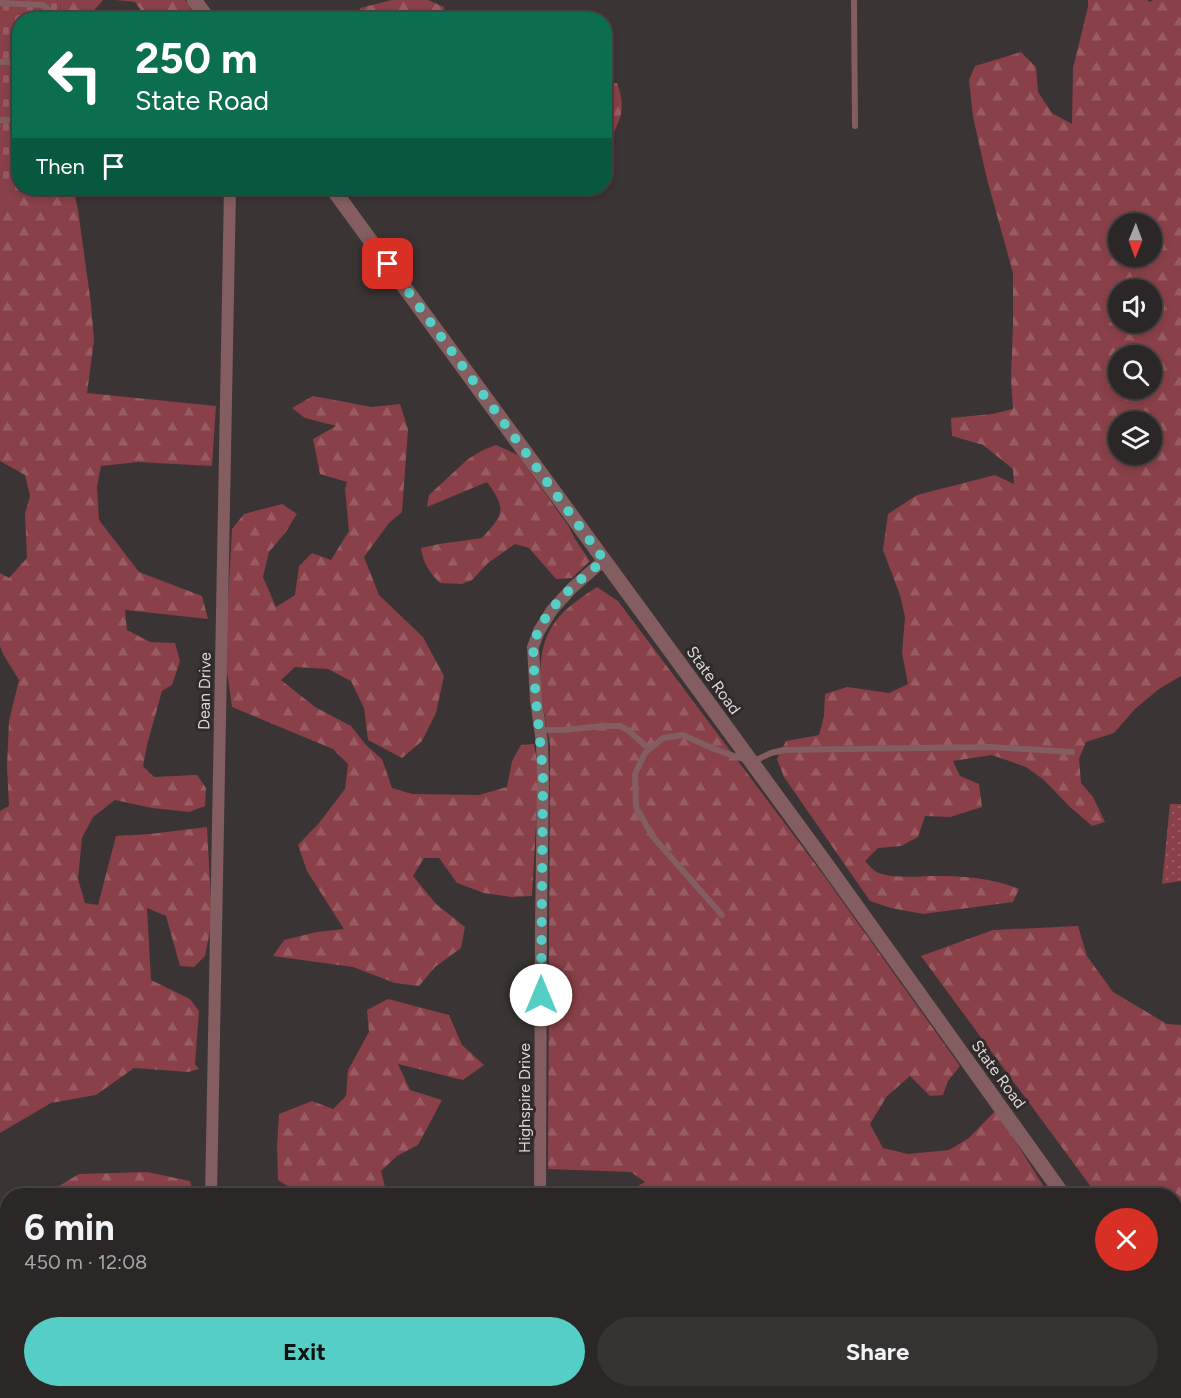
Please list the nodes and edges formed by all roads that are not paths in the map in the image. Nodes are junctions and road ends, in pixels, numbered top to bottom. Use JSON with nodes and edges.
{"nodes":[{"id":1,"x":854,"y":0,"type":"edge"},
{"id":2,"x":0,"y":3,"type":"edge"},
{"id":3,"x":51,"y":12,"type":"edge"},
{"id":4,"x":855,"y":126,"type":"dead end"},
{"id":5,"x":230,"y":195,"type":"edge"},
{"id":6,"x":337,"y":195,"type":"edge"},
{"id":7,"x":604,"y":560,"type":"junction"},
{"id":8,"x":540,"y":730,"type":"junction"},
{"id":9,"x":649,"y":749,"type":"junction"},
{"id":10,"x":1072,"y":752,"type":"dead end"},
{"id":11,"x":752,"y":762,"type":"junction"},
{"id":12,"x":722,"y":915,"type":"dead end"},
{"id":13,"x":211,"y":1188,"type":"edge"},
{"id":14,"x":540,"y":1188,"type":"edge"},
{"id":15,"x":1058,"y":1188,"type":"edge"}],
"edges":[{"from":1,"to":4,"type":"lane"},
{"from":2,"to":3,"type":"lane"},
{"from":5,"to":13,"type":"street","name":"Dean Drive"},
{"from":6,"to":7,"type":"street","name":"State Road"},
{"from":7,"to":8,"type":"street","name":"Highspire Drive"},
{"from":7,"to":11,"type":"street","name":"State Road"},
{"from":8,"to":9,"type":"lane"},
{"from":8,"to":14,"type":"street","name":"Highspire Drive"},
{"from":9,"to":11,"type":"lane"},
{"from":9,"to":12,"type":"lane"},
{"from":10,"to":11,"type":"lane"},
{"from":11,"to":15,"type":"street","name":"State Road"}]}
